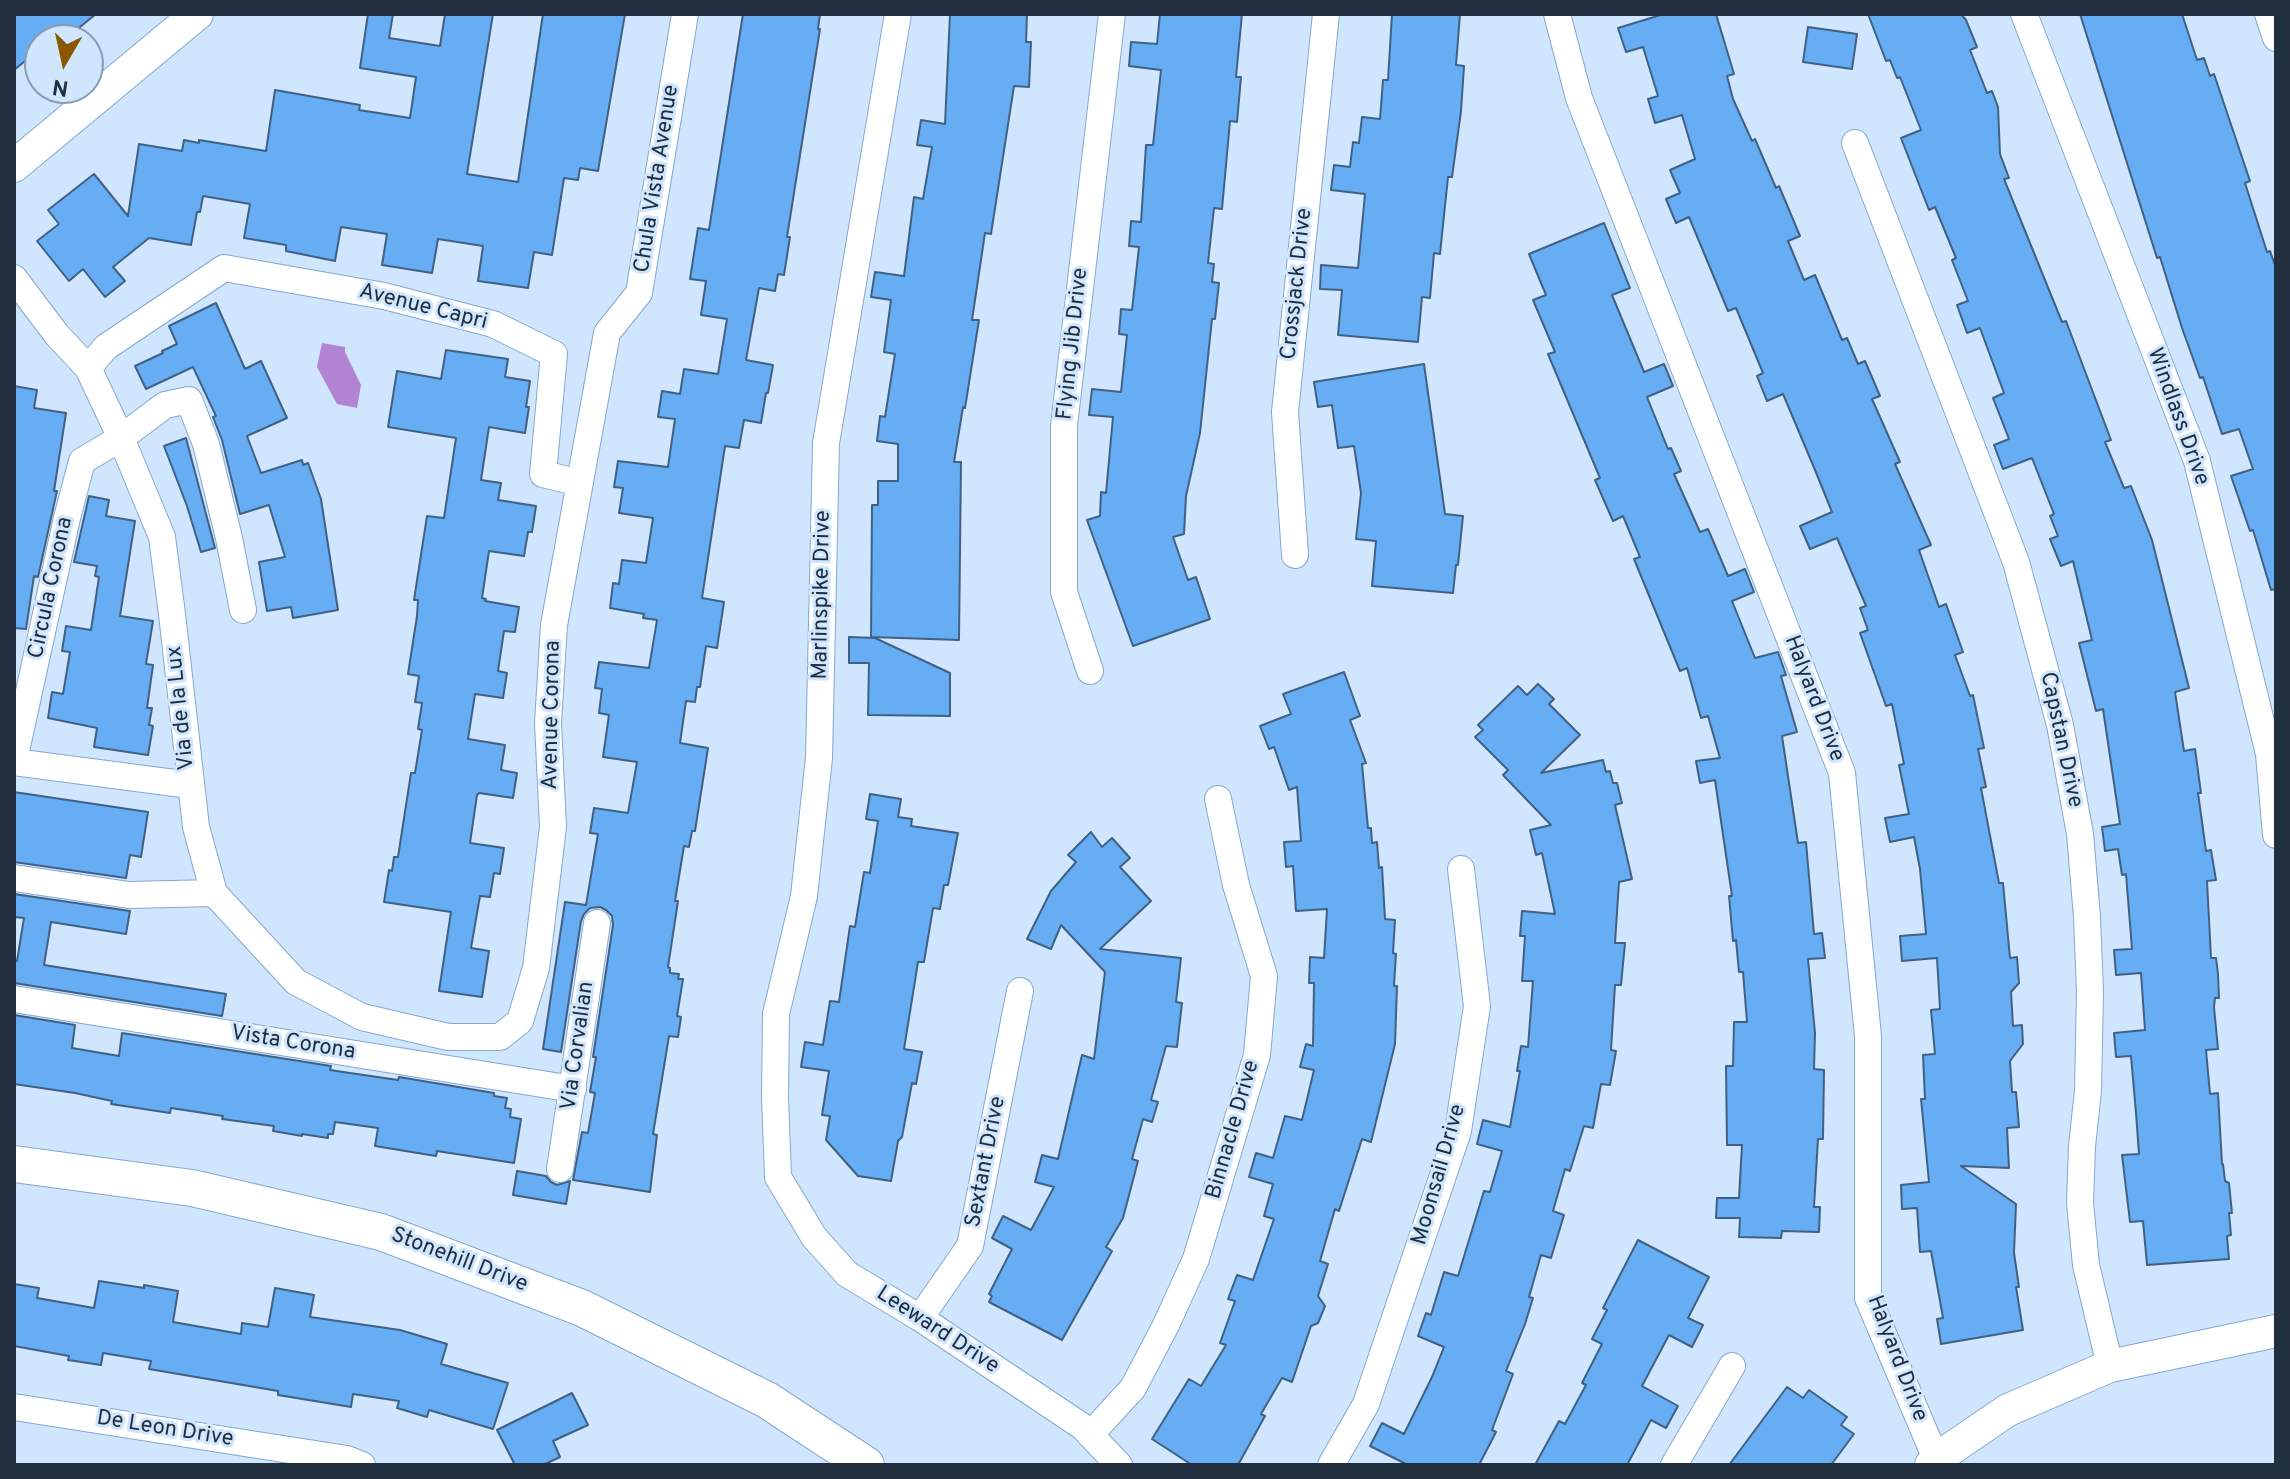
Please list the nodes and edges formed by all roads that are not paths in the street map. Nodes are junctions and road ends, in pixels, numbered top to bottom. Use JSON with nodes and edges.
{"nodes":[{"id":1,"x":197,"y":14,"type":"edge"},
{"id":2,"x":685,"y":14,"type":"edge"},
{"id":3,"x":898,"y":14,"type":"edge"},
{"id":4,"x":1112,"y":14,"type":"edge"},
{"id":5,"x":1326,"y":14,"type":"edge"},
{"id":6,"x":1557,"y":14,"type":"edge"},
{"id":7,"x":2024,"y":14,"type":"edge"},
{"id":8,"x":2268,"y":14,"type":"edge"},
{"id":9,"x":2276,"y":38,"type":"edge"},
{"id":10,"x":1855,"y":143,"type":"dead end"},
{"id":11,"x":14,"y":166,"type":"edge"},
{"id":12,"x":14,"y":278,"type":"edge"},
{"id":13,"x":607,"y":333,"type":"joint"},
{"id":14,"x":88,"y":368,"type":"junction"},
{"id":15,"x":121,"y":438,"type":"junction"},
{"id":16,"x":580,"y":483,"type":"junction"},
{"id":17,"x":1295,"y":555,"type":"dead end"},
{"id":18,"x":243,"y":610,"type":"dead end"},
{"id":19,"x":1090,"y":671,"type":"dead end"},
{"id":20,"x":14,"y":761,"type":"edge"},
{"id":21,"x":190,"y":785,"type":"junction"},
{"id":22,"x":1218,"y":799,"type":"dead end"},
{"id":23,"x":2276,"y":835,"type":"edge"},
{"id":24,"x":1461,"y":869,"type":"dead end"},
{"id":25,"x":14,"y":878,"type":"edge"},
{"id":26,"x":214,"y":893,"type":"junction"},
{"id":27,"x":597,"y":923,"type":"dead end"},
{"id":28,"x":1020,"y":991,"type":"dead end"},
{"id":29,"x":14,"y":999,"type":"edge"},
{"id":30,"x":448,"y":1037,"type":"junction"},
{"id":31,"x":443,"y":1068,"type":"junction"},
{"id":32,"x":573,"y":1089,"type":"junction"},
{"id":33,"x":14,"y":1164,"type":"edge"},
{"id":34,"x":560,"y":1169,"type":"dead end"},
{"id":35,"x":778,"y":1177,"type":"joint"},
{"id":36,"x":920,"y":1318,"type":"junction"},
{"id":37,"x":2276,"y":1331,"type":"edge"},
{"id":38,"x":1732,"y":1366,"type":"dead end"},
{"id":39,"x":2110,"y":1366,"type":"junction"},
{"id":40,"x":14,"y":1407,"type":"edge"},
{"id":41,"x":1090,"y":1435,"type":"junction"},
{"id":42,"x":1934,"y":1462,"type":"edge"},
{"id":43,"x":362,"y":1465,"type":"edge"},
{"id":44,"x":866,"y":1465,"type":"edge"},
{"id":45,"x":1119,"y":1465,"type":"edge"},
{"id":46,"x":1331,"y":1465,"type":"edge"},
{"id":47,"x":1674,"y":1465,"type":"edge"}],
"edges":[{"from":1,"to":11,"type":"street"},
{"from":2,"to":13,"type":"street","name":"Chula Vista Avenue"},
{"from":3,"to":35,"type":"street","name":"Marlinspike Drive"},
{"from":4,"to":19,"type":"street","name":"Flying Jib Drive"},
{"from":5,"to":17,"type":"street","name":"Crossjack Drive"},
{"from":6,"to":42,"type":"street","name":"Halyard Drive"},
{"from":7,"to":23,"type":"street","name":"Windlass Drive"},
{"from":8,"to":9,"type":"street"},
{"from":10,"to":39,"type":"street","name":"Capstan Drive"},
{"from":12,"to":14,"type":"street","name":"Via de la Lux"},
{"from":13,"to":16,"type":"street","name":"Avenue Corona"},
{"from":14,"to":15,"type":"street","name":"Via de la Lux"},
{"from":14,"to":16,"type":"street","name":"Avenue Capri"},
{"from":15,"to":18,"type":"street"},
{"from":15,"to":20,"type":"street","name":"Circula Corona"},
{"from":15,"to":21,"type":"street","name":"Via de la Lux"},
{"from":16,"to":30,"type":"street","name":"Avenue Corona"},
{"from":20,"to":21,"type":"street","name":"Circula Corona"},
{"from":21,"to":26,"type":"street","name":"Via de la Lux"},
{"from":22,"to":41,"type":"street","name":"Binnacle Drive"},
{"from":24,"to":46,"type":"street","name":"Moonsail Drive"},
{"from":25,"to":26,"type":"street"},
{"from":26,"to":30,"type":"street","name":"Via de la Lux"},
{"from":27,"to":32,"type":"street","name":"Via Corvalian"},
{"from":28,"to":36,"type":"street","name":"Sextant Drive"},
{"from":29,"to":31,"type":"street","name":"Vista Corona"},
{"from":30,"to":31,"type":"street"},
{"from":31,"to":32,"type":"street","name":"Vista Corona"},
{"from":32,"to":34,"type":"street","name":"Via Corvalian"},
{"from":33,"to":44,"type":"main road","name":"Stonehill Drive"},
{"from":35,"to":36,"type":"street","name":"Leeward Drive"},
{"from":36,"to":41,"type":"street","name":"Leeward Drive"},
{"from":37,"to":39,"type":"street"},
{"from":38,"to":47,"type":"street"},
{"from":39,"to":42,"type":"street"},
{"from":40,"to":43,"type":"street","name":"De Leon Drive"},
{"from":41,"to":45,"type":"street","name":"Leeward Drive"}]}
